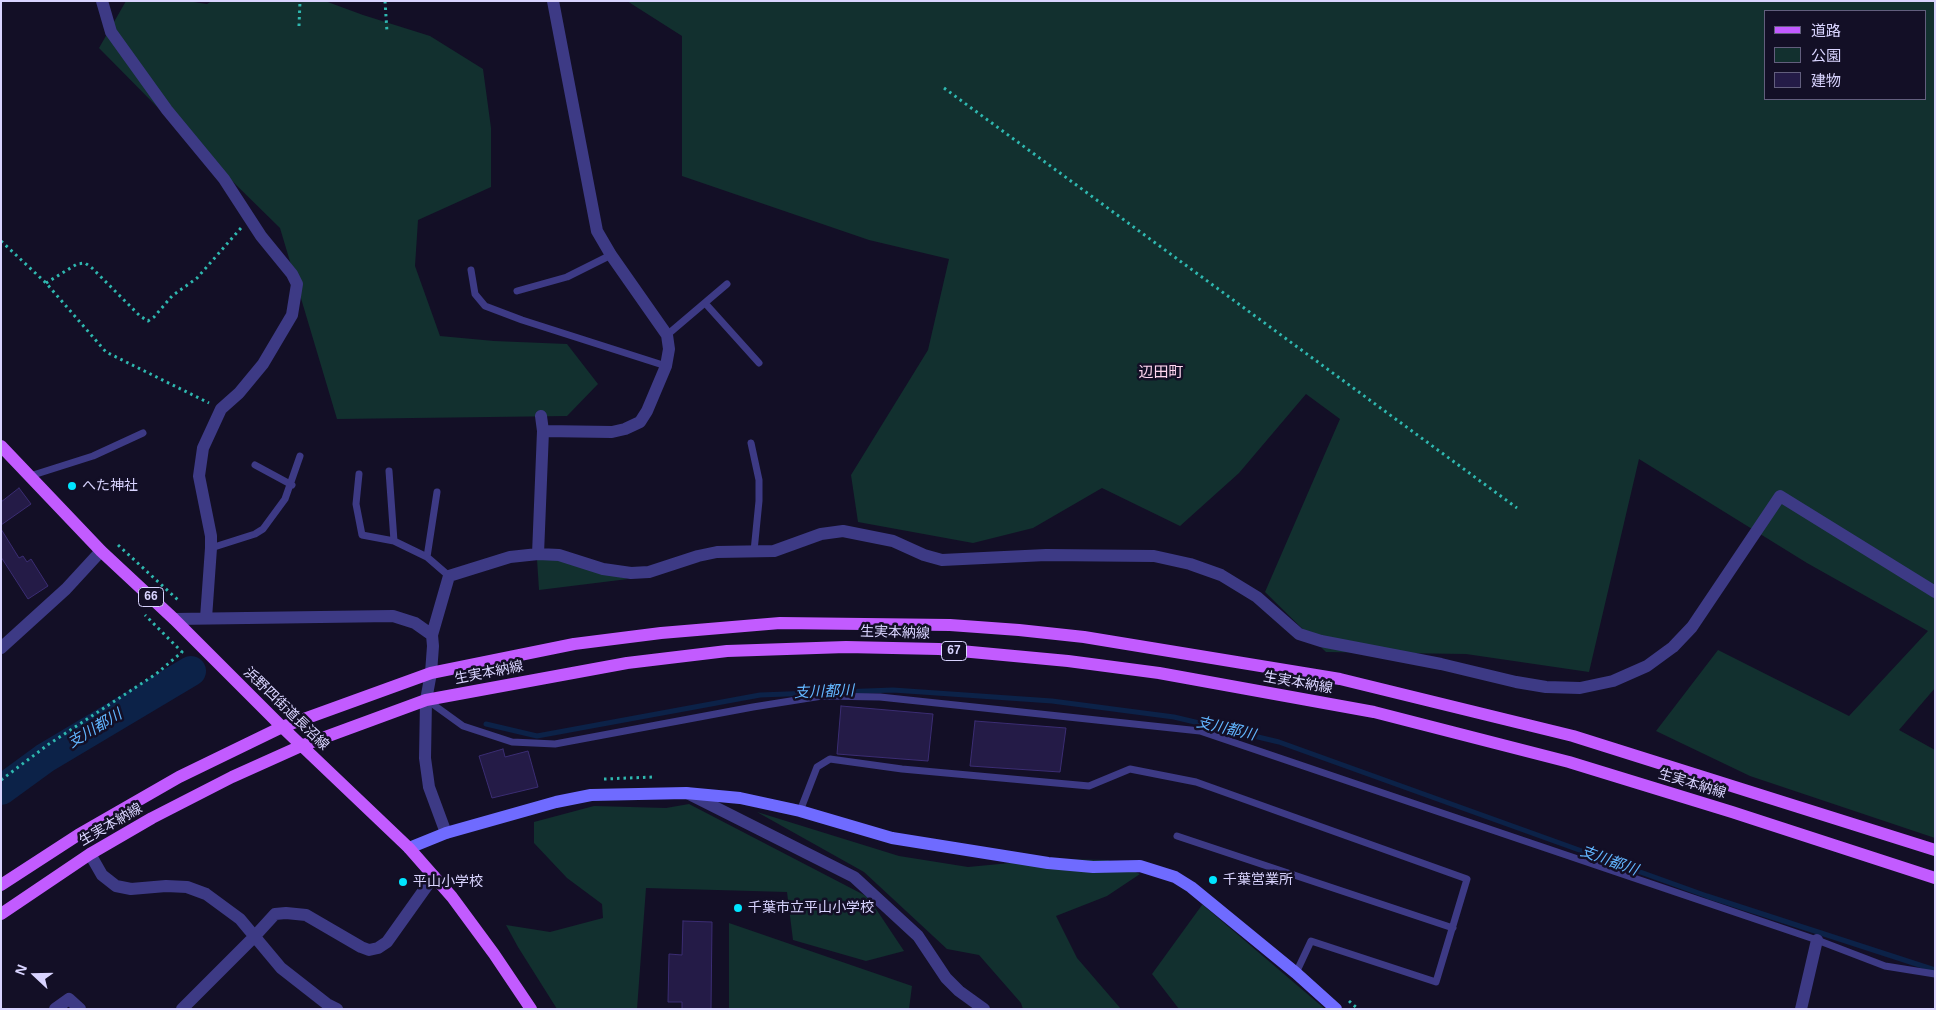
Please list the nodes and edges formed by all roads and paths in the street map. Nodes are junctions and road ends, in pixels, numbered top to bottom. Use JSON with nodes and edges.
{"nodes":[{"id":1,"x":102,"y":1,"type":"edge"},
{"id":2,"x":300,"y":1,"type":"edge"},
{"id":3,"x":385,"y":1,"type":"edge"},
{"id":4,"x":553,"y":1,"type":"edge"},
{"id":5,"x":299,"y":26,"type":"dead end"},
{"id":6,"x":387,"y":32,"type":"dead end"},
{"id":7,"x":944,"y":88,"type":"dead end"},
{"id":8,"x":250,"y":218,"type":"junction"},
{"id":9,"x":1,"y":241,"type":"edge"},
{"id":10,"x":611,"y":254,"type":"junction"},
{"id":11,"x":471,"y":270,"type":"dead end"},
{"id":12,"x":46,"y":284,"type":"junction"},
{"id":13,"x":727,"y":284,"type":"dead end"},
{"id":14,"x":517,"y":291,"type":"dead end"},
{"id":15,"x":705,"y":303,"type":"junction"},
{"id":16,"x":666,"y":335,"type":"junction"},
{"id":17,"x":760,"y":362,"type":"dead end"},
{"id":18,"x":666,"y":366,"type":"junction"},
{"id":19,"x":221,"y":408,"type":"junction"},
{"id":20,"x":541,"y":416,"type":"dead end"},
{"id":21,"x":543,"y":431,"type":"junction"},
{"id":22,"x":143,"y":433,"type":"dead end"},
{"id":23,"x":751,"y":443,"type":"dead end"},
{"id":24,"x":1,"y":446,"type":"edge"},
{"id":25,"x":300,"y":456,"type":"dead end"},
{"id":26,"x":255,"y":465,"type":"dead end"},
{"id":27,"x":389,"y":471,"type":"dead end"},
{"id":28,"x":359,"y":474,"type":"dead end"},
{"id":29,"x":30,"y":476,"type":"junction"},
{"id":30,"x":292,"y":485,"type":"junction"},
{"id":31,"x":437,"y":492,"type":"dead end"},
{"id":32,"x":1517,"y":508,"type":"dead end"},
{"id":33,"x":394,"y":541,"type":"junction"},
{"id":34,"x":211,"y":548,"type":"junction"},
{"id":35,"x":102,"y":551,"type":"junction"},
{"id":36,"x":754,"y":551,"type":"junction"},
{"id":37,"x":538,"y":554,"type":"junction"},
{"id":38,"x":427,"y":556,"type":"junction"},
{"id":39,"x":449,"y":576,"type":"junction"},
{"id":40,"x":1935,"y":592,"type":"edge"},
{"id":41,"x":143,"y":612,"type":"dead end"},
{"id":42,"x":174,"y":618,"type":"junction"},
{"id":43,"x":206,"y":618,"type":"junction"},
{"id":44,"x":432,"y":635,"type":"junction"},
{"id":45,"x":1,"y":648,"type":"edge"},
{"id":46,"x":431,"y":673,"type":"junction"},
{"id":47,"x":426,"y":700,"type":"junction"},
{"id":48,"x":282,"y":726,"type":"junction"},
{"id":49,"x":301,"y":746,"type":"junction"},
{"id":50,"x":1,"y":780,"type":"edge"},
{"id":51,"x":686,"y":793,"type":"junction"},
{"id":52,"x":800,"y":811,"type":"junction"},
{"id":53,"x":446,"y":833,"type":"junction"},
{"id":54,"x":1177,"y":836,"type":"dead end"},
{"id":55,"x":409,"y":848,"type":"junction"},
{"id":56,"x":1935,"y":850,"type":"edge"},
{"id":57,"x":90,"y":854,"type":"junction"},
{"id":58,"x":434,"y":876,"type":"junction"},
{"id":59,"x":1935,"y":878,"type":"edge"},
{"id":60,"x":1,"y":884,"type":"edge"},
{"id":61,"x":1,"y":914,"type":"edge"},
{"id":62,"x":1452,"y":928,"type":"junction"},
{"id":63,"x":254,"y":937,"type":"junction"},
{"id":64,"x":1817,"y":940,"type":"junction"},
{"id":65,"x":1296,"y":973,"type":"junction"},
{"id":66,"x":1935,"y":974,"type":"edge"},
{"id":67,"x":56,"y":1009,"type":"edge"},
{"id":68,"x":80,"y":1009,"type":"edge"},
{"id":69,"x":182,"y":1009,"type":"edge"},
{"id":70,"x":337,"y":1009,"type":"edge"},
{"id":71,"x":531,"y":1009,"type":"edge"},
{"id":72,"x":984,"y":1009,"type":"edge"},
{"id":73,"x":1336,"y":1009,"type":"edge"},
{"id":74,"x":1802,"y":1009,"type":"edge"}],
"edges":[{"from":1,"to":8,"type":"street"},
{"from":2,"to":5,"type":"path"},
{"from":3,"to":6,"type":"path"},
{"from":4,"to":10,"type":"street"},
{"from":7,"to":32,"type":"path"},
{"from":8,"to":12,"type":"path"},
{"from":8,"to":19,"type":"street"},
{"from":9,"to":12,"type":"path"},
{"from":10,"to":14,"type":"lane"},
{"from":10,"to":16,"type":"street"},
{"from":11,"to":18,"type":"lane"},
{"from":12,"to":19,"type":"path"},
{"from":13,"to":15,"type":"lane"},
{"from":15,"to":16,"type":"lane"},
{"from":15,"to":17,"type":"lane"},
{"from":16,"to":18,"type":"street"},
{"from":18,"to":21,"type":"street"},
{"from":19,"to":34,"type":"street"},
{"from":20,"to":21,"type":"street"},
{"from":21,"to":37,"type":"street"},
{"from":22,"to":29,"type":"lane"},
{"from":23,"to":36,"type":"lane"},
{"from":24,"to":29,"type":"main road","name":"浜野四街道長沼線","number":"66"},
{"from":25,"to":30,"type":"lane"},
{"from":26,"to":30,"type":"lane"},
{"from":27,"to":33,"type":"lane"},
{"from":28,"to":33,"type":"lane"},
{"from":29,"to":35,"type":"main road","name":"浜野四街道長沼線","number":"66"},
{"from":30,"to":34,"type":"lane"},
{"from":31,"to":38,"type":"lane"},
{"from":33,"to":38,"type":"lane"},
{"from":34,"to":43,"type":"street"},
{"from":35,"to":42,"type":"main road","name":"浜野四街道長沼線","number":"66"},
{"from":35,"to":45,"type":"street"},
{"from":36,"to":37,"type":"street"},
{"from":36,"to":40,"type":"street"},
{"from":37,"to":39,"type":"street"},
{"from":38,"to":39,"type":"lane"},
{"from":39,"to":44,"type":"street"},
{"from":41,"to":50,"type":"path"},
{"from":42,"to":43,"type":"street"},
{"from":42,"to":48,"type":"main road","name":"浜野四街道長沼線","number":"66"},
{"from":43,"to":44,"type":"street"},
{"from":44,"to":46,"type":"street"},
{"from":46,"to":47,"type":"street"},
{"from":46,"to":48,"type":"main road","name":"生実本納線","number":"67"},
{"from":46,"to":56,"type":"main road","name":"生実本納線","number":"67"},
{"from":47,"to":49,"type":"main road","name":"生実本納線","number":"67"},
{"from":47,"to":53,"type":"street"},
{"from":47,"to":59,"type":"main road","name":"生実本納線","number":"67"},
{"from":47,"to":64,"type":"lane"},
{"from":48,"to":49,"type":"main road","name":"浜野四街道長沼線","number":"66"},
{"from":48,"to":60,"type":"main road","name":"生実本納線","number":"67"},
{"from":49,"to":55,"type":"main road","name":"浜野四街道長沼線","number":"66"},
{"from":49,"to":57,"type":"main road","name":"生実本納線","number":"67"},
{"from":51,"to":52,"type":"street"},
{"from":51,"to":53,"type":"street"},
{"from":51,"to":72,"type":"street"},
{"from":52,"to":62,"type":"lane"},
{"from":52,"to":65,"type":"street"},
{"from":53,"to":55,"type":"street"},
{"from":54,"to":62,"type":"lane"},
{"from":55,"to":58,"type":"main road","name":"浜野四街道長沼線","number":"66"},
{"from":57,"to":61,"type":"main road","name":"生実本納線","number":"67"},
{"from":57,"to":63,"type":"street"},
{"from":58,"to":63,"type":"street"},
{"from":58,"to":71,"type":"main road","name":"浜野四街道長沼線","number":"66"},
{"from":62,"to":65,"type":"lane"},
{"from":63,"to":69,"type":"street"},
{"from":63,"to":70,"type":"street"},
{"from":64,"to":66,"type":"lane"},
{"from":64,"to":74,"type":"street"},
{"from":65,"to":73,"type":"street"},
{"from":67,"to":68,"type":"street"}]}
